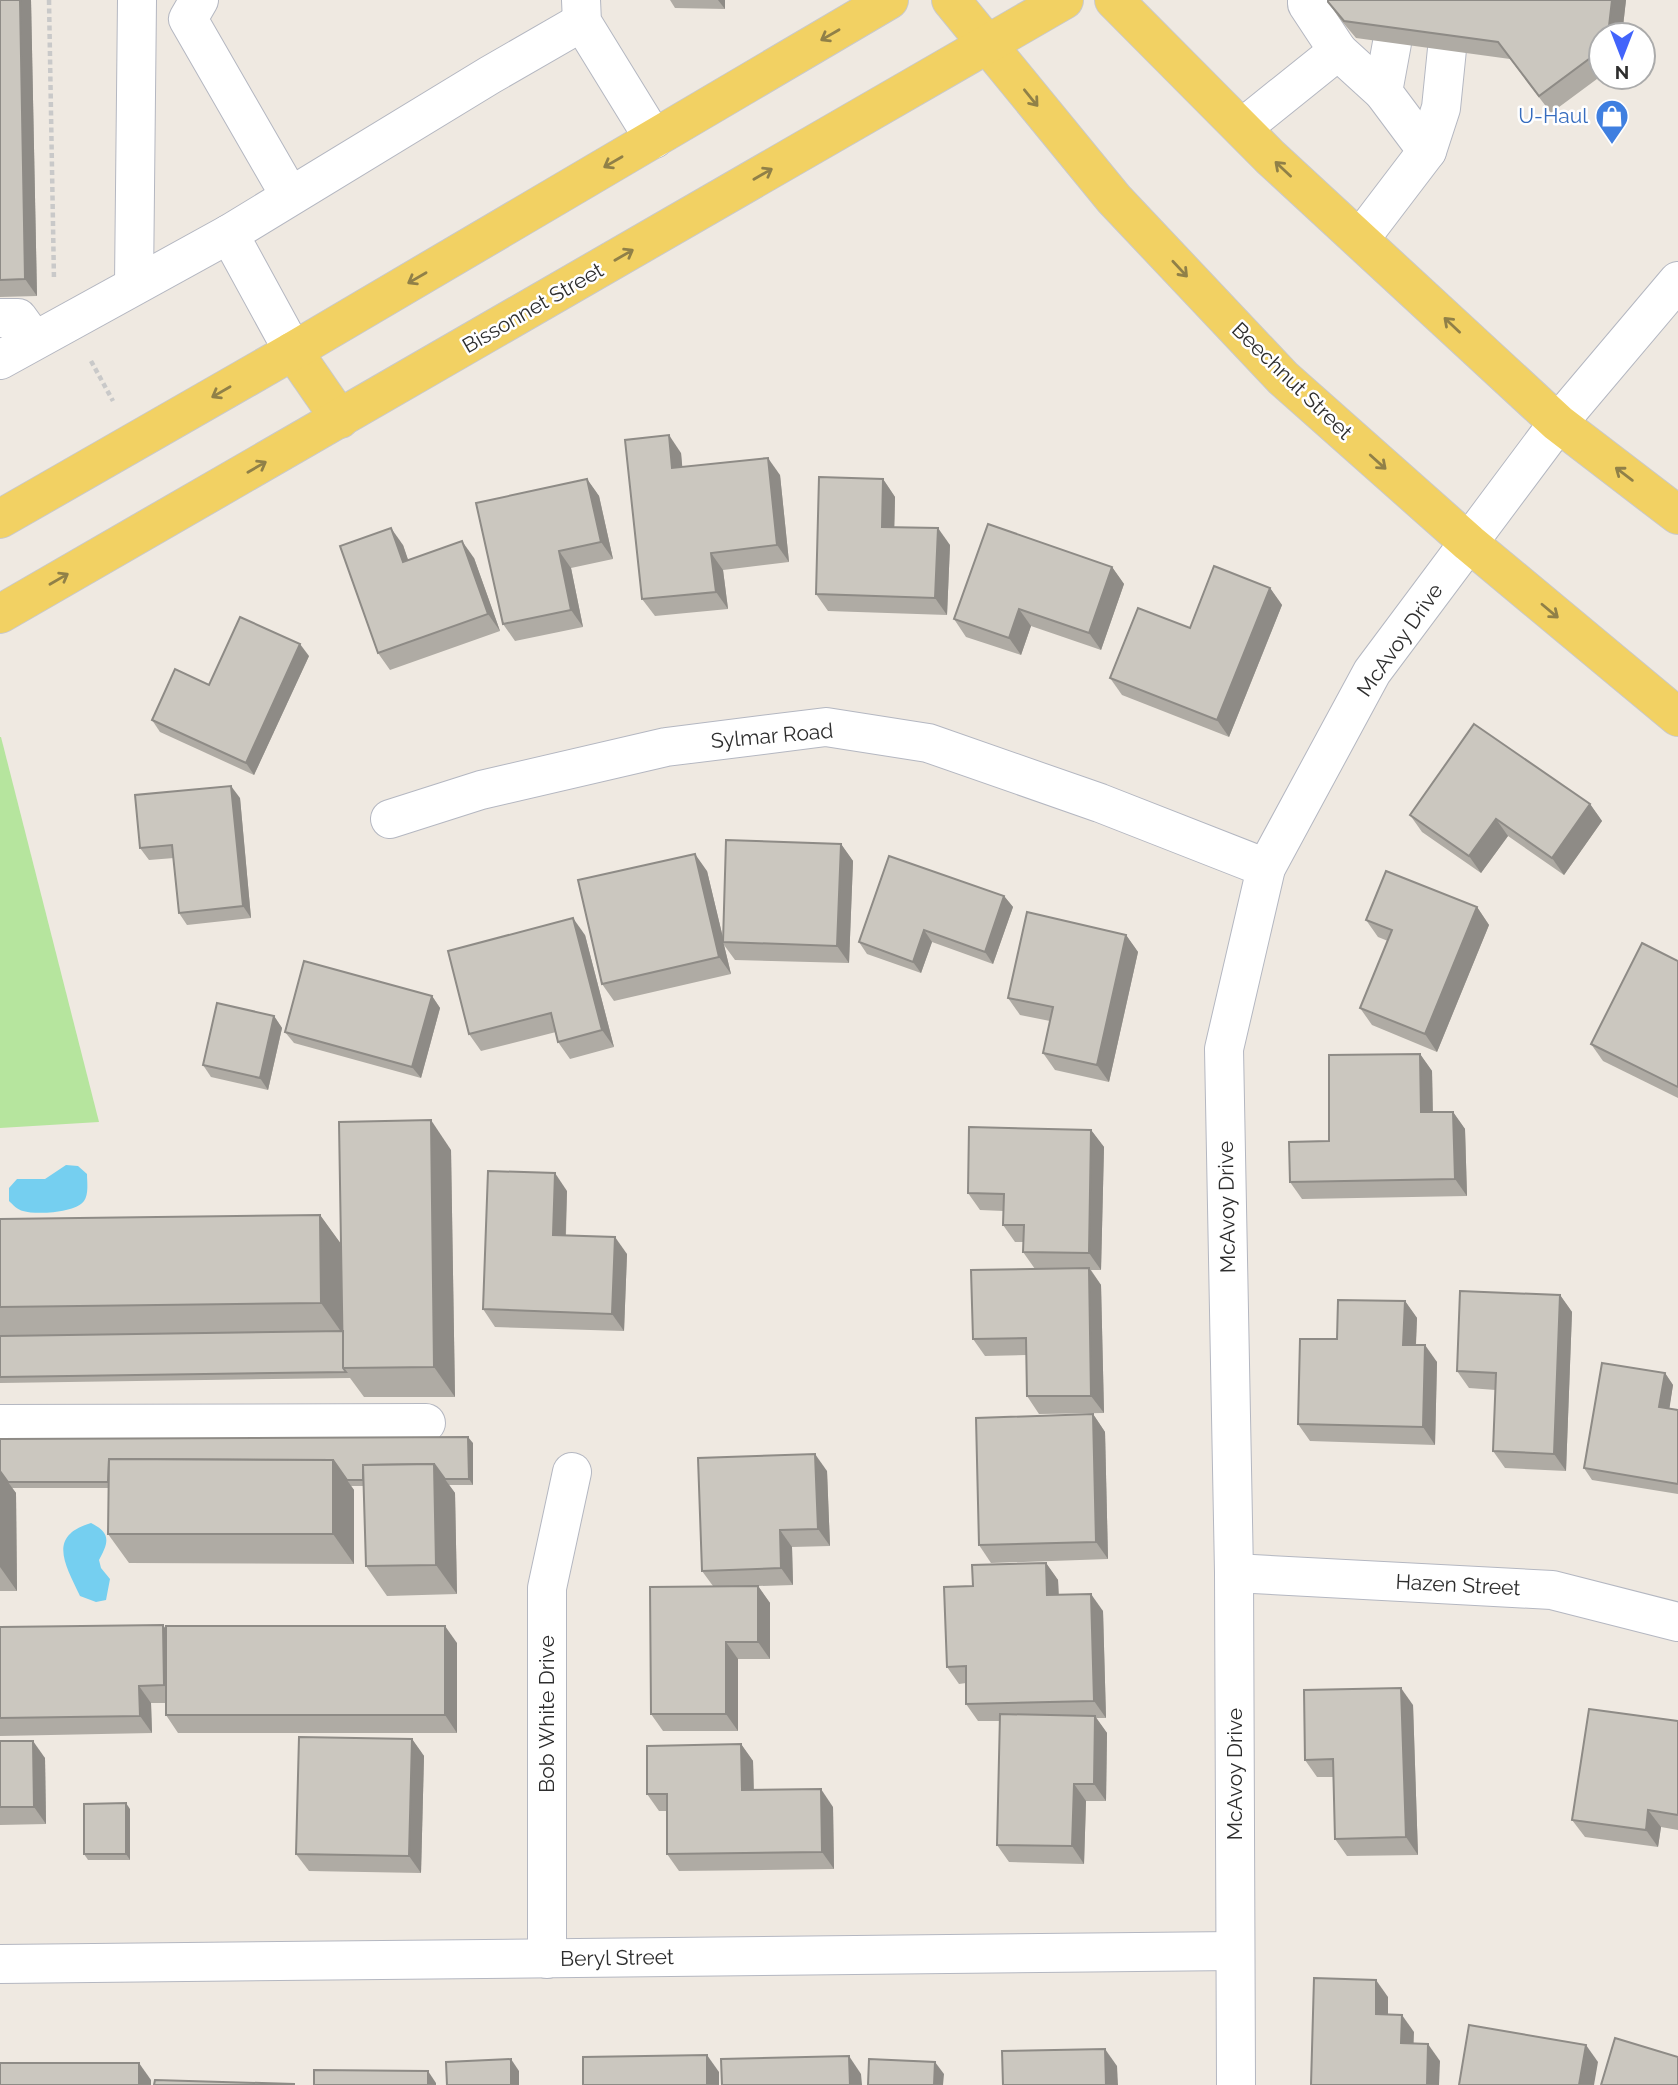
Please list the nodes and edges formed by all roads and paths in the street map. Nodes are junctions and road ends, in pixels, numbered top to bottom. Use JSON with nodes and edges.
{"nodes":[{"id":1,"x":49,"y":0,"type":"edge"},
{"id":2,"x":137,"y":0,"type":"edge"},
{"id":3,"x":889,"y":0,"type":"edge"},
{"id":4,"x":951,"y":0,"type":"edge"},
{"id":5,"x":1064,"y":0,"type":"edge"},
{"id":6,"x":1114,"y":0,"type":"edge"},
{"id":7,"x":1307,"y":0,"type":"edge"},
{"id":8,"x":186,"y":6,"type":"edge"},
{"id":9,"x":582,"y":11,"type":"edge"},
{"id":10,"x":1392,"y":43,"type":"edge"},
{"id":11,"x":988,"y":45,"type":"junction"},
{"id":12,"x":1447,"y":49,"type":"edge"},
{"id":13,"x":1338,"y":51,"type":"junction"},
{"id":14,"x":1383,"y":92,"type":"junction"},
{"id":15,"x":1242,"y":128,"type":"junction"},
{"id":16,"x":654,"y":139,"type":"junction"},
{"id":17,"x":1427,"y":151,"type":"junction"},
{"id":18,"x":290,"y":195,"type":"junction"},
{"id":19,"x":229,"y":234,"type":"junction"},
{"id":20,"x":1360,"y":239,"type":"junction"},
{"id":21,"x":54,"y":281,"type":"dead end"},
{"id":22,"x":1678,"y":281,"type":"edge"},
{"id":23,"x":134,"y":284,"type":"junction"},
{"id":24,"x":0,"y":318,"type":"edge"},
{"id":25,"x":34,"y":340,"type":"junction"},
{"id":26,"x":293,"y":351,"type":"junction"},
{"id":27,"x":0,"y":360,"type":"edge"},
{"id":28,"x":103,"y":382,"type":"dead end"},
{"id":29,"x":113,"y":401,"type":"dead end"},
{"id":30,"x":341,"y":419,"type":"junction"},
{"id":31,"x":1558,"y":423,"type":"junction"},
{"id":32,"x":1678,"y":515,"type":"edge"},
{"id":33,"x":0,"y":519,"type":"edge"},
{"id":34,"x":1469,"y":543,"type":"junction"},
{"id":35,"x":0,"y":614,"type":"edge"},
{"id":36,"x":1678,"y":717,"type":"edge"},
{"id":37,"x":390,"y":819,"type":"dead end"},
{"id":38,"x":1266,"y":869,"type":"junction"},
{"id":39,"x":426,"y":1423,"type":"edge"},
{"id":40,"x":0,"y":1424,"type":"edge"},
{"id":41,"x":572,"y":1472,"type":"dead end"},
{"id":42,"x":1234,"y":1573,"type":"junction"},
{"id":43,"x":1678,"y":1622,"type":"edge"},
{"id":44,"x":1235,"y":1951,"type":"junction"},
{"id":45,"x":547,"y":1959,"type":"junction"},
{"id":46,"x":0,"y":1964,"type":"edge"},
{"id":47,"x":1236,"y":2085,"type":"edge"}],
"edges":[{"from":1,"to":21,"type":"path"},
{"from":2,"to":23,"type":"street"},
{"from":3,"to":16,"type":"main road","one_way":true},
{"from":4,"to":11,"type":"main road","name":"Beechnut Street"},
{"from":5,"to":11,"type":"main road","name":"Bissonnet Street"},
{"from":6,"to":15,"type":"main road"},
{"from":7,"to":13,"type":"street"},
{"from":8,"to":18,"type":"street"},
{"from":9,"to":16,"type":"street"},
{"from":9,"to":18,"type":"street"},
{"from":10,"to":14,"type":"street"},
{"from":30,"to":11,"type":"main road","name":"Bissonnet Street","one_way":true},
{"from":11,"to":34,"type":"main road","name":"Beechnut Street","one_way":true},
{"from":12,"to":17,"type":"street"},
{"from":13,"to":14,"type":"street"},
{"from":13,"to":15,"type":"street"},
{"from":14,"to":17,"type":"street"},
{"from":20,"to":15,"type":"main road","one_way":true},
{"from":16,"to":26,"type":"main road","one_way":true},
{"from":17,"to":20,"type":"street"},
{"from":18,"to":19,"type":"street"},
{"from":19,"to":23,"type":"street"},
{"from":19,"to":26,"type":"street"},
{"from":31,"to":20,"type":"main road","one_way":true},
{"from":22,"to":31,"type":"street","name":"McAvoy Drive"},
{"from":23,"to":25,"type":"street"},
{"from":24,"to":25,"type":"street"},
{"from":25,"to":27,"type":"street"},
{"from":26,"to":30,"type":"main road"},
{"from":26,"to":33,"type":"main road","one_way":true},
{"from":28,"to":29,"type":"path"},
{"from":35,"to":30,"type":"main road","name":"Bissonnet Street","one_way":true},
{"from":32,"to":31,"type":"main road","one_way":true},
{"from":31,"to":34,"type":"street","name":"McAvoy Drive"},
{"from":34,"to":36,"type":"main road","name":"Beechnut Street","one_way":true},
{"from":34,"to":38,"type":"street","name":"McAvoy Drive"},
{"from":37,"to":38,"type":"street","name":"Sylmar Road"},
{"from":38,"to":42,"type":"street","name":"McAvoy Drive"},
{"from":39,"to":40,"type":"street"},
{"from":41,"to":45,"type":"street","name":"Bob White Drive"},
{"from":42,"to":43,"type":"street","name":"Hazen Street"},
{"from":42,"to":44,"type":"street","name":"McAvoy Drive"},
{"from":44,"to":45,"type":"street","name":"Beryl Street"},
{"from":44,"to":47,"type":"street","name":"McAvoy Drive"},
{"from":45,"to":46,"type":"street","name":"Beryl Street"}]}
